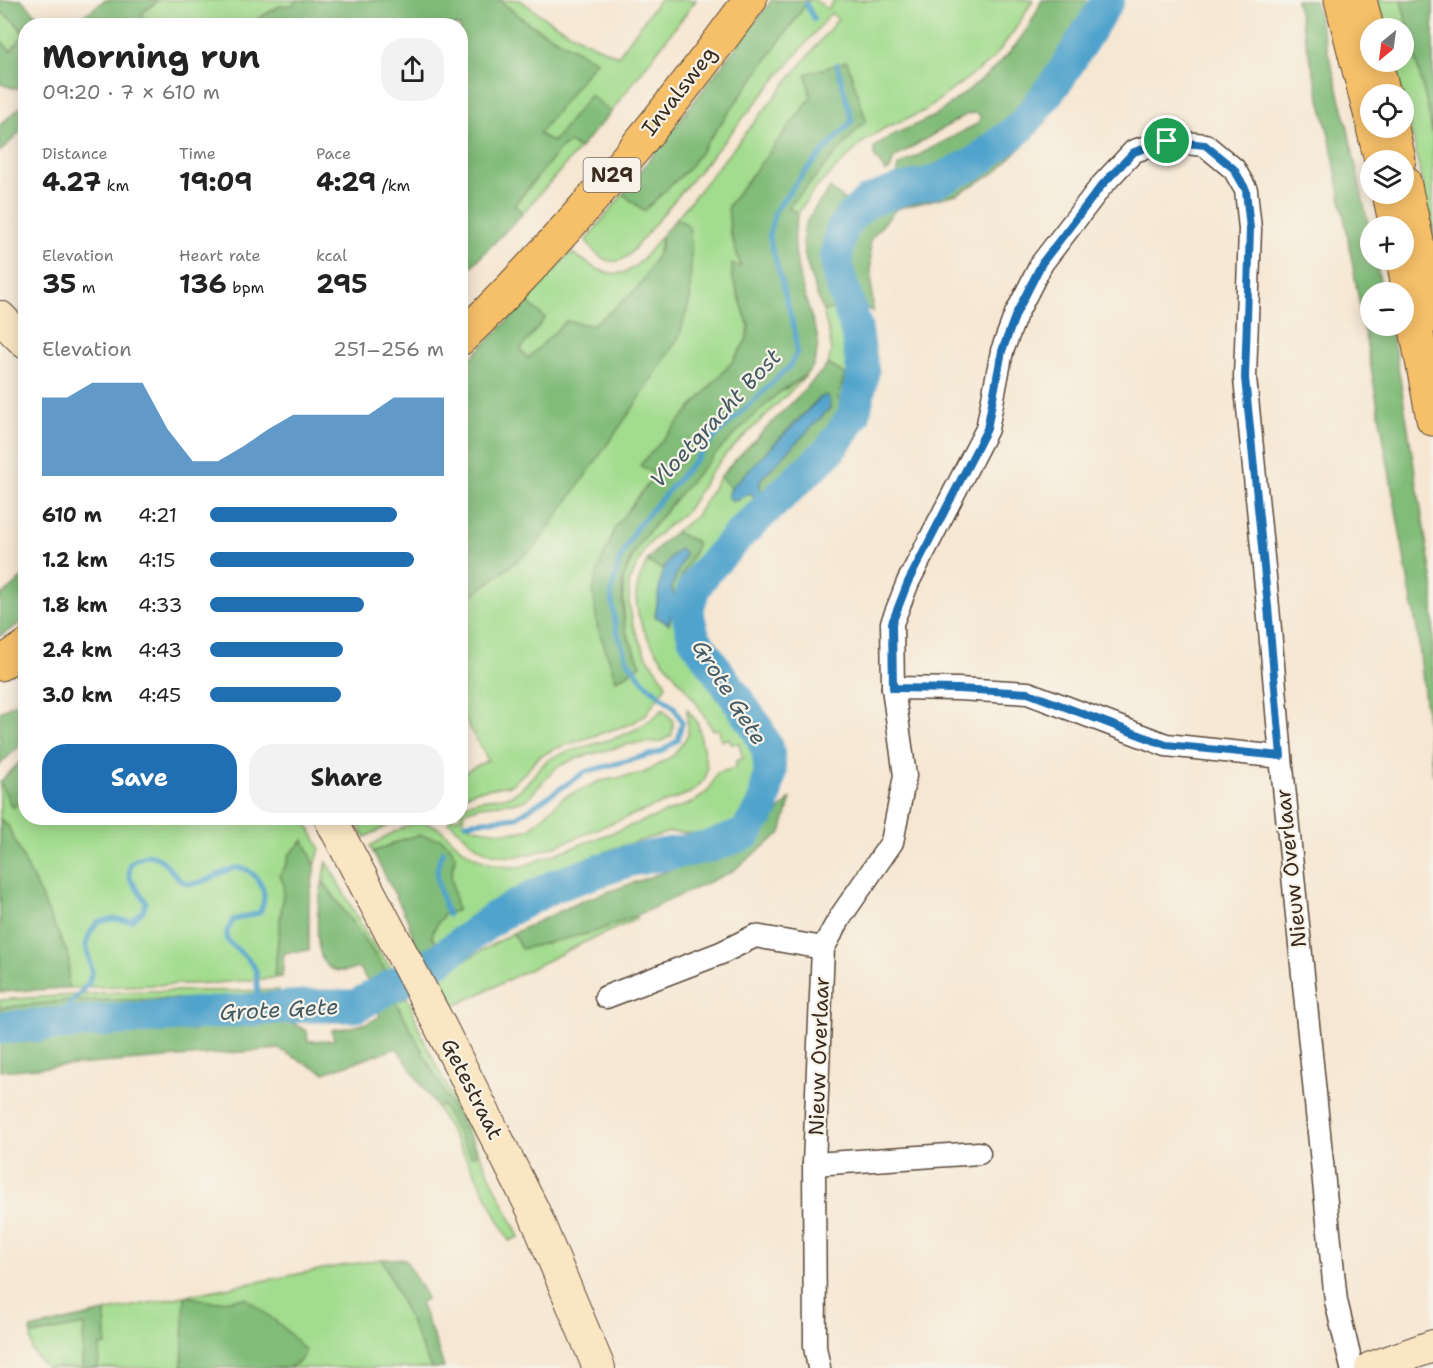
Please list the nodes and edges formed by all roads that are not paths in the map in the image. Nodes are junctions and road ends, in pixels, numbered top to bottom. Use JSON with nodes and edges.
{"nodes":[{"id":1,"x":725,"y":0,"type":"edge"},
{"id":2,"x":750,"y":0,"type":"edge"},
{"id":3,"x":1341,"y":0,"type":"edge"},
{"id":4,"x":1360,"y":0,"type":"edge"},
{"id":5,"x":1365,"y":18,"type":"edge"},
{"id":6,"x":1363,"y":84,"type":"edge"},
{"id":7,"x":1409,"y":204,"type":"edge"},
{"id":8,"x":1405,"y":270,"type":"edge"},
{"id":9,"x":468,"y":302,"type":"edge"},
{"id":10,"x":1433,"y":316,"type":"edge"},
{"id":11,"x":0,"y":317,"type":"edge"},
{"id":12,"x":468,"y":331,"type":"edge"},
{"id":13,"x":18,"y":335,"type":"edge"},
{"id":14,"x":1433,"y":419,"type":"edge"},
{"id":15,"x":18,"y":652,"type":"edge"},
{"id":16,"x":0,"y":664,"type":"edge"},
{"id":17,"x":18,"y":677,"type":"edge"},
{"id":18,"x":0,"y":687,"type":"edge"},
{"id":19,"x":893,"y":688,"type":"junction"},
{"id":20,"x":1281,"y":756,"type":"junction"},
{"id":21,"x":334,"y":825,"type":"edge"},
{"id":22,"x":823,"y":948,"type":"junction"},
{"id":23,"x":606,"y":997,"type":"dead end"},
{"id":24,"x":979,"y":1153,"type":"dead end"},
{"id":25,"x":814,"y":1164,"type":"junction"},
{"id":26,"x":1433,"y":1346,"type":"edge"},
{"id":27,"x":599,"y":1368,"type":"edge"},
{"id":28,"x":819,"y":1368,"type":"edge"},
{"id":29,"x":1352,"y":1368,"type":"edge"},
{"id":30,"x":1371,"y":1368,"type":"edge"}],
"edges":[{"from":1,"to":9,"type":"main road","name":"Invalsweg","number":"N29"},
{"from":2,"to":12,"type":"main road","name":"Invalsweg","number":"N29"},
{"from":3,"to":6,"type":"main road"},
{"from":4,"to":5,"type":"main road"},
{"from":7,"to":10,"type":"main road"},
{"from":8,"to":14,"type":"main road"},
{"from":11,"to":13,"type":"street"},
{"from":15,"to":16,"type":"main road"},
{"from":17,"to":18,"type":"main road"},
{"from":19,"to":20,"type":"street"},
{"from":19,"to":20,"type":"street","name":"Nieuw Overlaar"},
{"from":19,"to":22,"type":"street","name":"Nieuw Overlaar"},
{"from":20,"to":29,"type":"street","name":"Nieuw Overlaar"},
{"from":21,"to":27,"type":"street","name":"Getestraat"},
{"from":22,"to":23,"type":"street","name":"Nieuw Overlaar"},
{"from":22,"to":25,"type":"street","name":"Nieuw Overlaar"},
{"from":24,"to":25,"type":"street","name":"Nieuw Overlaar"},
{"from":25,"to":28,"type":"street","name":"Nieuw Overlaar"},
{"from":26,"to":30,"type":"street"}]}
